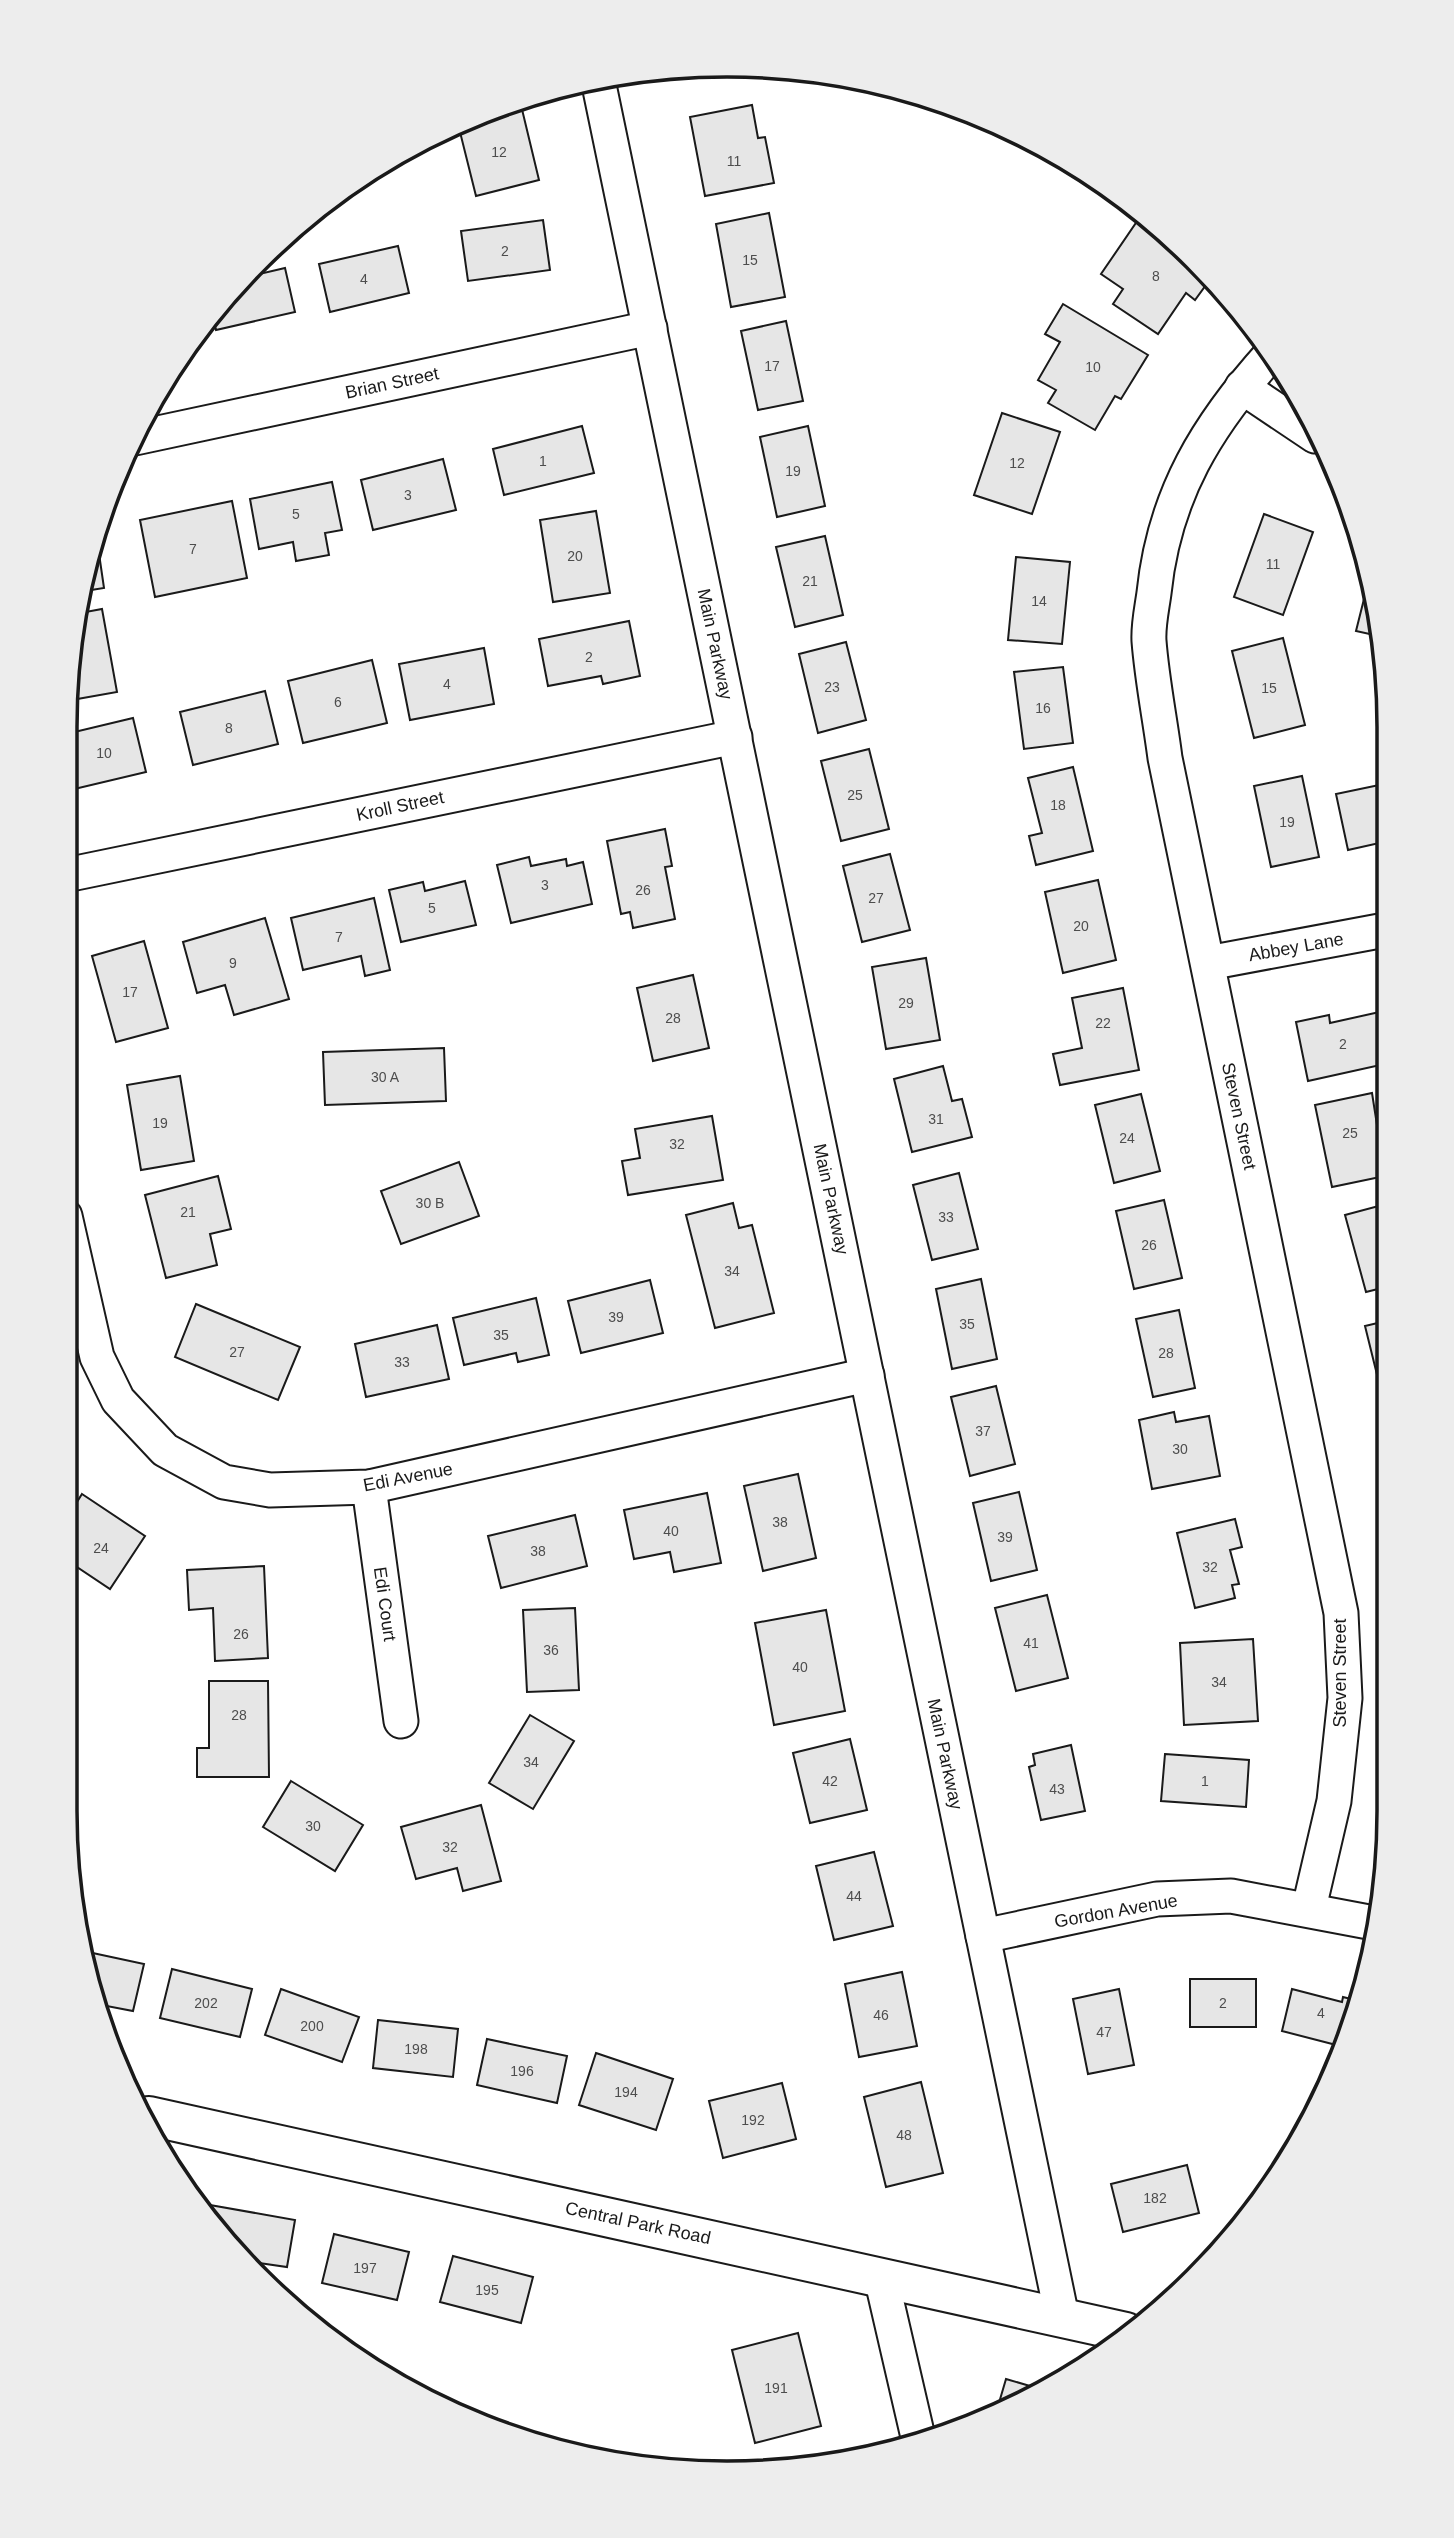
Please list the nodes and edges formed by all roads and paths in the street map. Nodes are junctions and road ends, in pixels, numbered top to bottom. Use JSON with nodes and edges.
{"nodes":[{"id":1,"x":600,"y":89,"type":"edge"},
{"id":2,"x":650,"y":328,"type":"junction"},
{"id":3,"x":1264,"y":362,"type":"edge"},
{"id":4,"x":1242,"y":387,"type":"junction"},
{"id":5,"x":1304,"y":429,"type":"edge"},
{"id":6,"x":146,"y":436,"type":"edge"},
{"id":7,"x":735,"y":737,"type":"junction"},
{"id":8,"x":77,"y":873,"type":"edge"},
{"id":9,"x":1377,"y":931,"type":"edge"},
{"id":10,"x":1208,"y":963,"type":"junction"},
{"id":11,"x":77,"y":1269,"type":"edge"},
{"id":12,"x":867,"y":1375,"type":"junction"},
{"id":13,"x":369,"y":1487,"type":"junction"},
{"id":14,"x":401,"y":1721,"type":"dead end"},
{"id":15,"x":1308,"y":1908,"type":"junction"},
{"id":16,"x":1367,"y":1921,"type":"edge"},
{"id":17,"x":983,"y":1937,"type":"junction"},
{"id":18,"x":154,"y":2117,"type":"edge"},
{"id":19,"x":881,"y":2277,"type":"junction"},
{"id":20,"x":1062,"y":2317,"type":"junction"},
{"id":21,"x":1118,"y":2330,"type":"edge"},
{"id":22,"x":917,"y":2433,"type":"edge"}],
"edges":[{"from":1,"to":2,"type":"street","name":"Main Parkway"},
{"from":2,"to":6,"type":"street","name":"Brian Street"},
{"from":2,"to":7,"type":"street","name":"Main Parkway"},
{"from":3,"to":4,"type":"street","name":"Steven Street"},
{"from":4,"to":5,"type":"street"},
{"from":4,"to":10,"type":"street","name":"Steven Street"},
{"from":7,"to":8,"type":"street","name":"Kroll Street"},
{"from":7,"to":12,"type":"street","name":"Main Parkway"},
{"from":9,"to":10,"type":"street","name":"Abbey Lane"},
{"from":10,"to":15,"type":"street","name":"Steven Street"},
{"from":11,"to":13,"type":"street","name":"Edi Avenue"},
{"from":12,"to":13,"type":"street","name":"Edi Avenue"},
{"from":12,"to":17,"type":"street","name":"Main Parkway"},
{"from":13,"to":14,"type":"street","name":"Edi Court"},
{"from":15,"to":16,"type":"street","name":"Gordon Avenue"},
{"from":15,"to":17,"type":"street","name":"Gordon Avenue"},
{"from":17,"to":20,"type":"street","name":"Main Parkway"},
{"from":18,"to":19,"type":"street","name":"Central Park Road"},
{"from":19,"to":20,"type":"street","name":"Central Park Road"},
{"from":19,"to":22,"type":"street"},
{"from":20,"to":21,"type":"street","name":"Central Park Road"}]}
